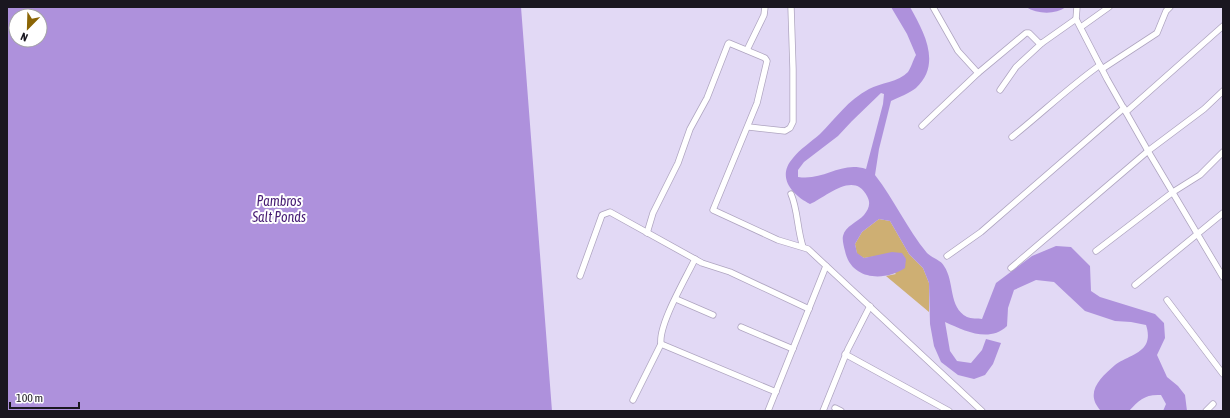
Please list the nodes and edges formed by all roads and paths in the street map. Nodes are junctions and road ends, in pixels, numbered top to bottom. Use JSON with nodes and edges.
{"nodes":[{"id":1,"x":765,"y":7,"type":"edge"},
{"id":2,"x":791,"y":7,"type":"edge"},
{"id":3,"x":933,"y":7,"type":"edge"},
{"id":4,"x":1077,"y":7,"type":"edge"},
{"id":5,"x":1109,"y":7,"type":"edge"},
{"id":6,"x":1170,"y":7,"type":"edge"},
{"id":7,"x":1076,"y":19,"type":"junction"},
{"id":8,"x":1223,"y":26,"type":"edge"},
{"id":9,"x":1081,"y":28,"type":"junction"},
{"id":10,"x":1042,"y":43,"type":"junction"},
{"id":11,"x":747,"y":50,"type":"junction"},
{"id":12,"x":1101,"y":67,"type":"junction"},
{"id":13,"x":978,"y":73,"type":"junction"},
{"id":14,"x":1000,"y":90,"type":"dead end"},
{"id":15,"x":1223,"y":91,"type":"edge"},
{"id":16,"x":1125,"y":110,"type":"junction"},
{"id":17,"x":922,"y":126,"type":"dead end"},
{"id":18,"x":749,"y":127,"type":"junction"},
{"id":19,"x":1012,"y":137,"type":"dead end"},
{"id":20,"x":1148,"y":151,"type":"junction"},
{"id":21,"x":1223,"y":152,"type":"edge"},
{"id":22,"x":1173,"y":192,"type":"junction"},
{"id":23,"x":791,"y":194,"type":"dead end"},
{"id":24,"x":1223,"y":213,"type":"edge"},
{"id":25,"x":647,"y":233,"type":"junction"},
{"id":26,"x":1199,"y":234,"type":"junction"},
{"id":27,"x":803,"y":247,"type":"junction"},
{"id":28,"x":1096,"y":251,"type":"dead end"},
{"id":29,"x":948,"y":256,"type":"dead end"},
{"id":30,"x":695,"y":259,"type":"junction"},
{"id":31,"x":826,"y":266,"type":"junction"},
{"id":32,"x":1012,"y":268,"type":"dead end"},
{"id":33,"x":580,"y":276,"type":"dead end"},
{"id":34,"x":1223,"y":276,"type":"edge"},
{"id":35,"x":1135,"y":285,"type":"dead end"},
{"id":36,"x":676,"y":298,"type":"junction"},
{"id":37,"x":1167,"y":300,"type":"dead end"},
{"id":38,"x":870,"y":306,"type":"junction"},
{"id":39,"x":809,"y":309,"type":"junction"},
{"id":40,"x":713,"y":315,"type":"dead end"},
{"id":41,"x":741,"y":327,"type":"dead end"},
{"id":42,"x":661,"y":344,"type":"junction"},
{"id":43,"x":794,"y":349,"type":"junction"},
{"id":44,"x":846,"y":354,"type":"junction"},
{"id":45,"x":1223,"y":374,"type":"edge"},
{"id":46,"x":776,"y":392,"type":"junction"},
{"id":47,"x":633,"y":400,"type":"dead end"},
{"id":48,"x":1213,"y":404,"type":"dead end"},
{"id":49,"x":835,"y":408,"type":"dead end"},
{"id":50,"x":768,"y":411,"type":"edge"},
{"id":51,"x":823,"y":411,"type":"edge"},
{"id":52,"x":841,"y":411,"type":"edge"},
{"id":53,"x":949,"y":411,"type":"edge"},
{"id":54,"x":982,"y":411,"type":"edge"},
{"id":55,"x":1206,"y":411,"type":"edge"}],
"edges":[{"from":1,"to":11,"type":"street"},
{"from":2,"to":18,"type":"street"},
{"from":3,"to":13,"type":"street"},
{"from":4,"to":7,"type":"street"},
{"from":5,"to":9,"type":"street"},
{"from":6,"to":12,"type":"street"},
{"from":7,"to":9,"type":"street"},
{"from":7,"to":10,"type":"street"},
{"from":8,"to":16,"type":"street"},
{"from":9,"to":12,"type":"street"},
{"from":10,"to":13,"type":"street"},
{"from":10,"to":14,"type":"street"},
{"from":11,"to":18,"type":"street"},
{"from":11,"to":25,"type":"street"},
{"from":12,"to":16,"type":"street"},
{"from":12,"to":19,"type":"street"},
{"from":13,"to":17,"type":"street"},
{"from":15,"to":20,"type":"street"},
{"from":16,"to":20,"type":"street"},
{"from":16,"to":29,"type":"street"},
{"from":18,"to":27,"type":"street"},
{"from":20,"to":22,"type":"street"},
{"from":20,"to":32,"type":"street"},
{"from":21,"to":22,"type":"street"},
{"from":22,"to":26,"type":"street"},
{"from":22,"to":28,"type":"street"},
{"from":23,"to":27,"type":"street"},
{"from":24,"to":26,"type":"street"},
{"from":25,"to":30,"type":"street"},
{"from":25,"to":33,"type":"street"},
{"from":26,"to":34,"type":"street"},
{"from":26,"to":35,"type":"street"},
{"from":27,"to":31,"type":"street"},
{"from":30,"to":36,"type":"street"},
{"from":30,"to":39,"type":"street"},
{"from":31,"to":38,"type":"street"},
{"from":31,"to":39,"type":"street"},
{"from":36,"to":40,"type":"street"},
{"from":36,"to":42,"type":"street"},
{"from":37,"to":45,"type":"street"},
{"from":38,"to":44,"type":"street"},
{"from":38,"to":54,"type":"street"},
{"from":39,"to":43,"type":"street"},
{"from":41,"to":43,"type":"street"},
{"from":42,"to":46,"type":"street"},
{"from":42,"to":47,"type":"street"},
{"from":43,"to":46,"type":"street"},
{"from":44,"to":51,"type":"street"},
{"from":44,"to":53,"type":"street"},
{"from":46,"to":50,"type":"street"},
{"from":48,"to":55,"type":"street"},
{"from":49,"to":52,"type":"street"}]}
